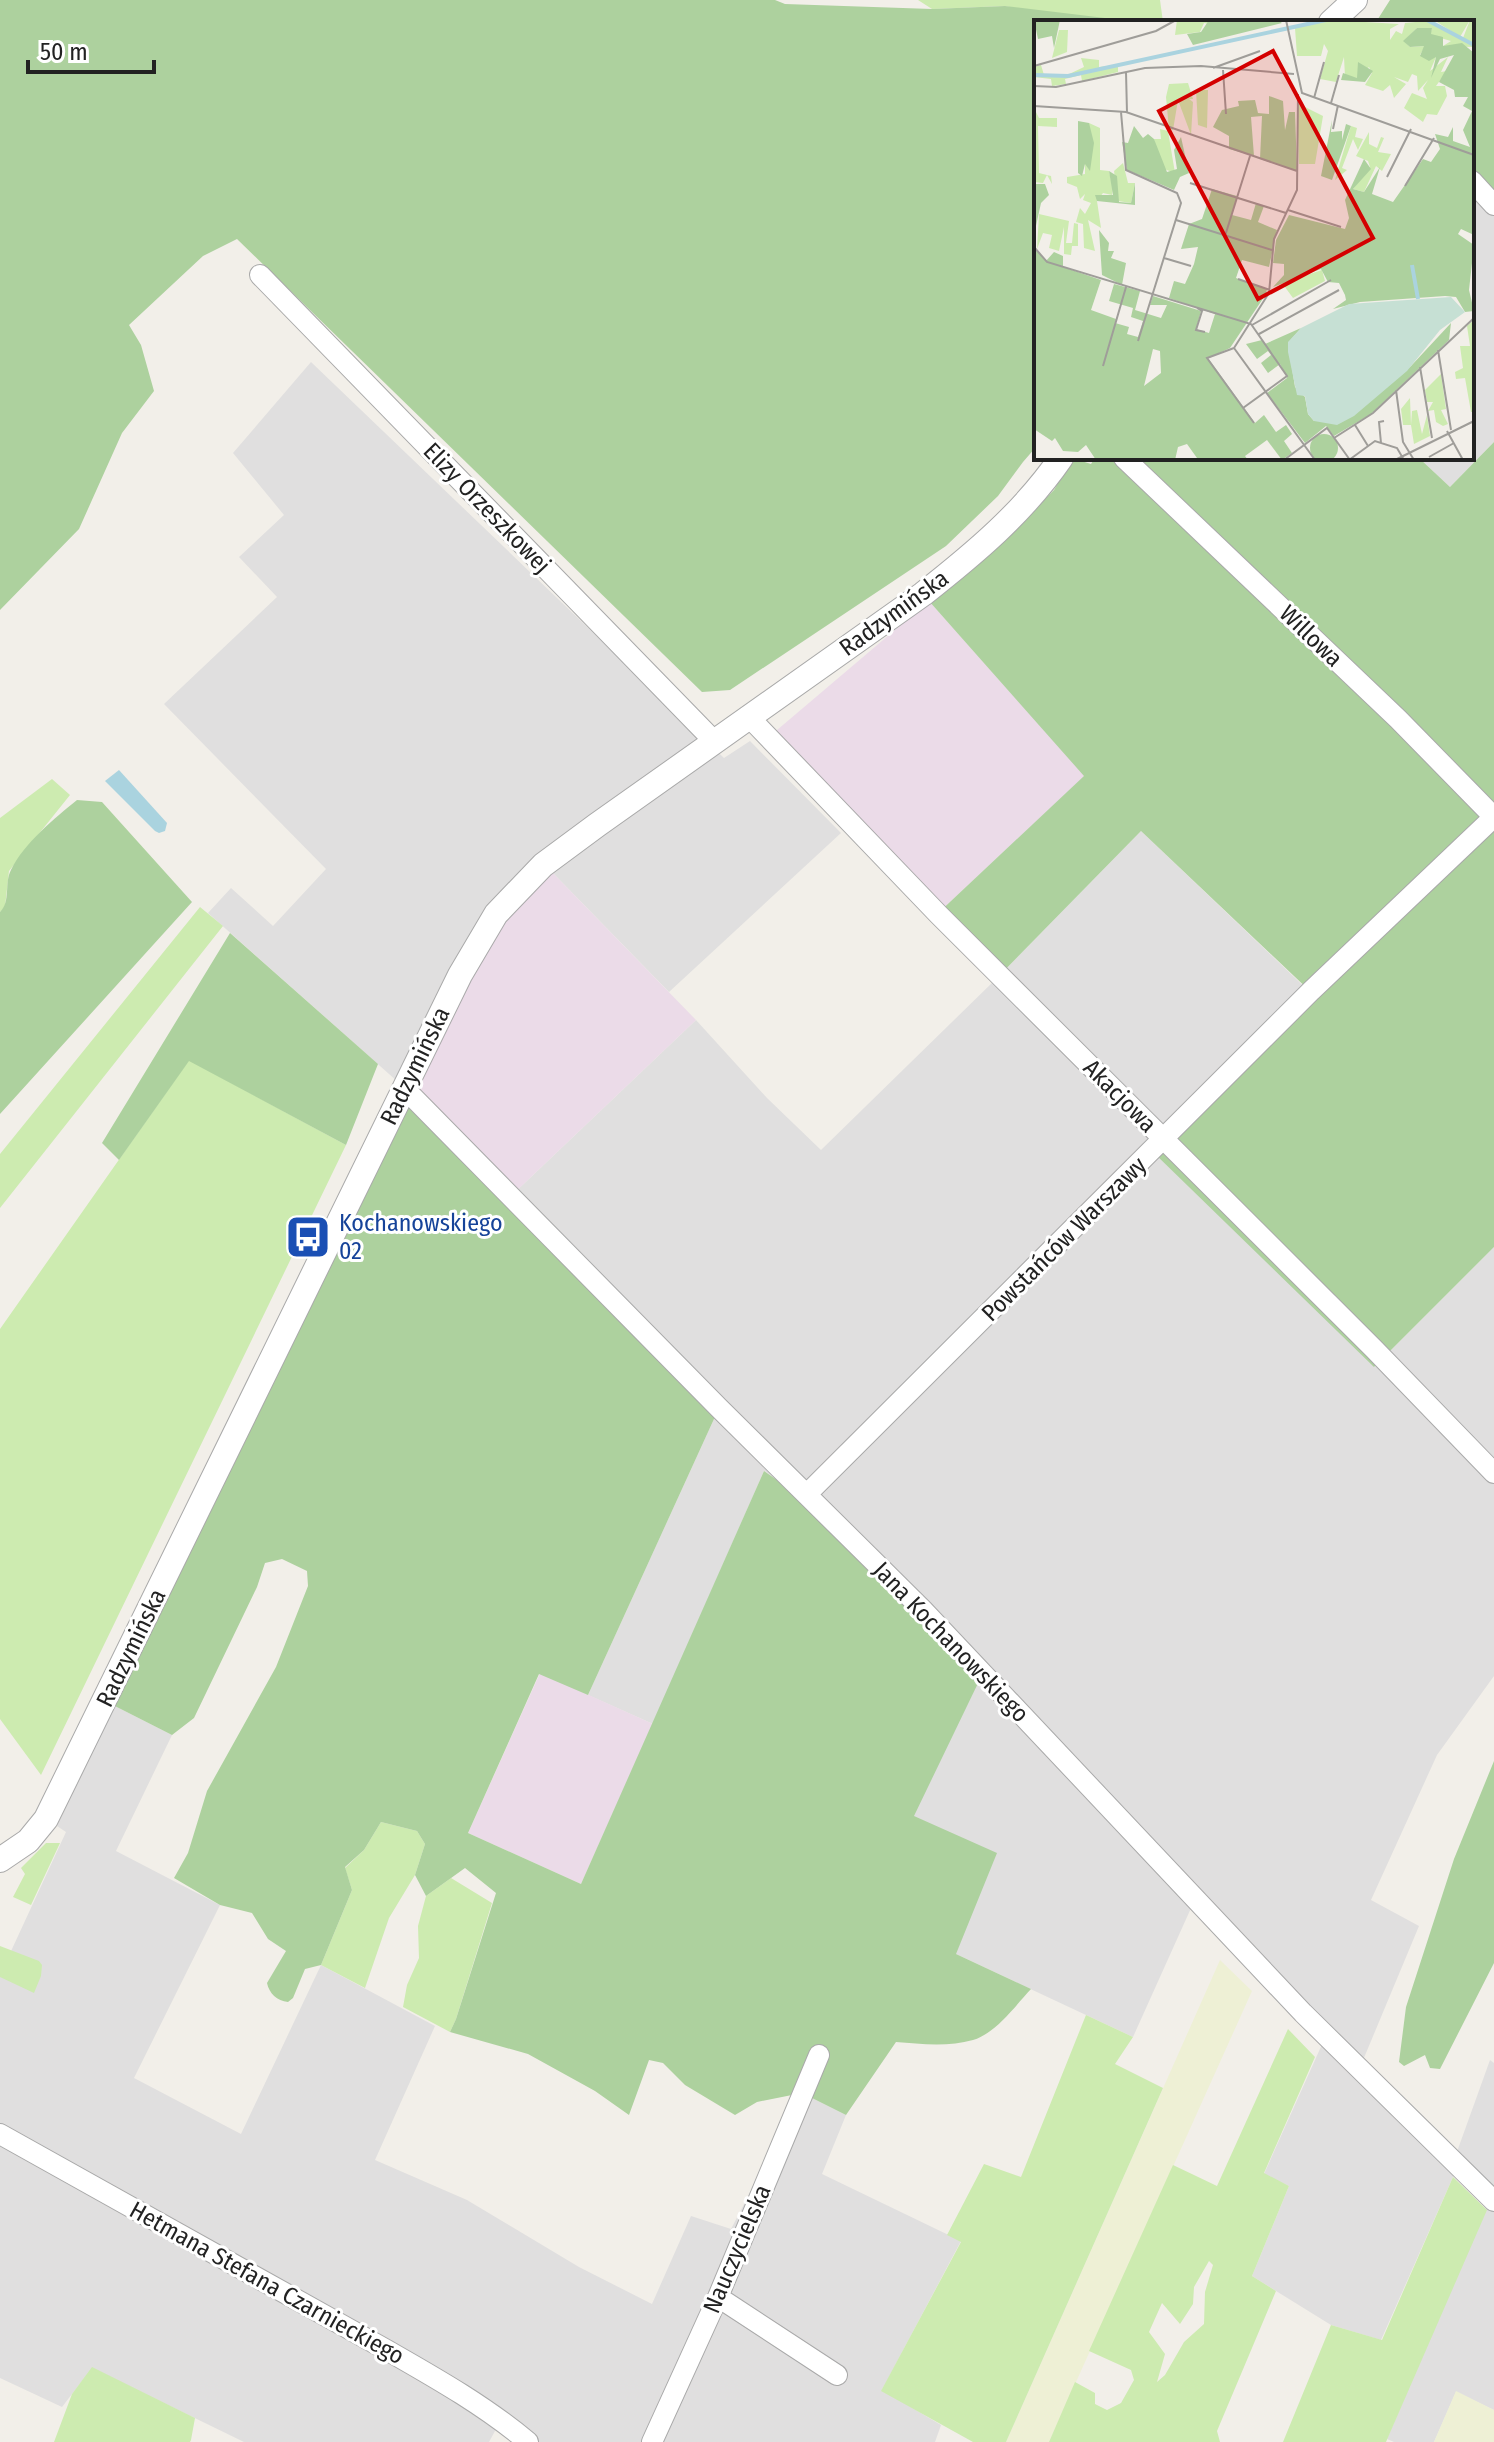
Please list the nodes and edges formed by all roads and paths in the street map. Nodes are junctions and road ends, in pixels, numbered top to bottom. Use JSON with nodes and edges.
{"nodes":[{"id":1,"x":1355,"y":0,"type":"edge"},
{"id":2,"x":1333,"y":20,"type":"edge"},
{"id":3,"x":1474,"y":183,"type":"edge"},
{"id":4,"x":1494,"y":205,"type":"edge"},
{"id":5,"x":260,"y":275,"type":"dead end"},
{"id":6,"x":1060,"y":460,"type":"edge"},
{"id":7,"x":1126,"y":460,"type":"edge"},
{"id":8,"x":748,"y":716,"type":"junction"},
{"id":9,"x":714,"y":741,"type":"junction"},
{"id":10,"x":1494,"y":817,"type":"edge"},
{"id":11,"x":404,"y":1088,"type":"junction"},
{"id":12,"x":1164,"y":1140,"type":"junction"},
{"id":13,"x":1494,"y":1473,"type":"edge"},
{"id":14,"x":807,"y":1494,"type":"junction"},
{"id":15,"x":0,"y":1860,"type":"edge"},
{"id":16,"x":819,"y":2055,"type":"dead end"},
{"id":17,"x":0,"y":2134,"type":"edge"},
{"id":18,"x":1494,"y":2201,"type":"edge"},
{"id":19,"x":718,"y":2297,"type":"junction"},
{"id":20,"x":837,"y":2375,"type":"dead end"},
{"id":21,"x":528,"y":2442,"type":"edge"},
{"id":22,"x":652,"y":2442,"type":"edge"}],
"edges":[{"from":1,"to":2,"type":"street"},
{"from":3,"to":4,"type":"street"},
{"from":5,"to":9,"type":"street","name":"Elizy Orzeszkowej"},
{"from":6,"to":8,"type":"street","name":"Radzymińska"},
{"from":7,"to":10,"type":"street","name":"Willowa"},
{"from":8,"to":9,"type":"street","name":"Radzymińska"},
{"from":8,"to":12,"type":"street","name":"Akacjowa"},
{"from":9,"to":11,"type":"street","name":"Radzymińska"},
{"from":10,"to":12,"type":"street","name":"Powstańców Warszawy"},
{"from":11,"to":14,"type":"street","name":"Jana Kochanowskiego"},
{"from":11,"to":15,"type":"street","name":"Radzymińska"},
{"from":12,"to":13,"type":"street","name":"Akacjowa"},
{"from":12,"to":14,"type":"street","name":"Powstańców Warszawy"},
{"from":14,"to":18,"type":"street","name":"Jana Kochanowskiego"},
{"from":16,"to":19,"type":"street","name":"Nauczycielska"},
{"from":17,"to":21,"type":"street","name":"Hetmana Stefana Czarnieckiego"},
{"from":19,"to":20,"type":"street"},
{"from":19,"to":22,"type":"street","name":"Nauczycielska"}]}
